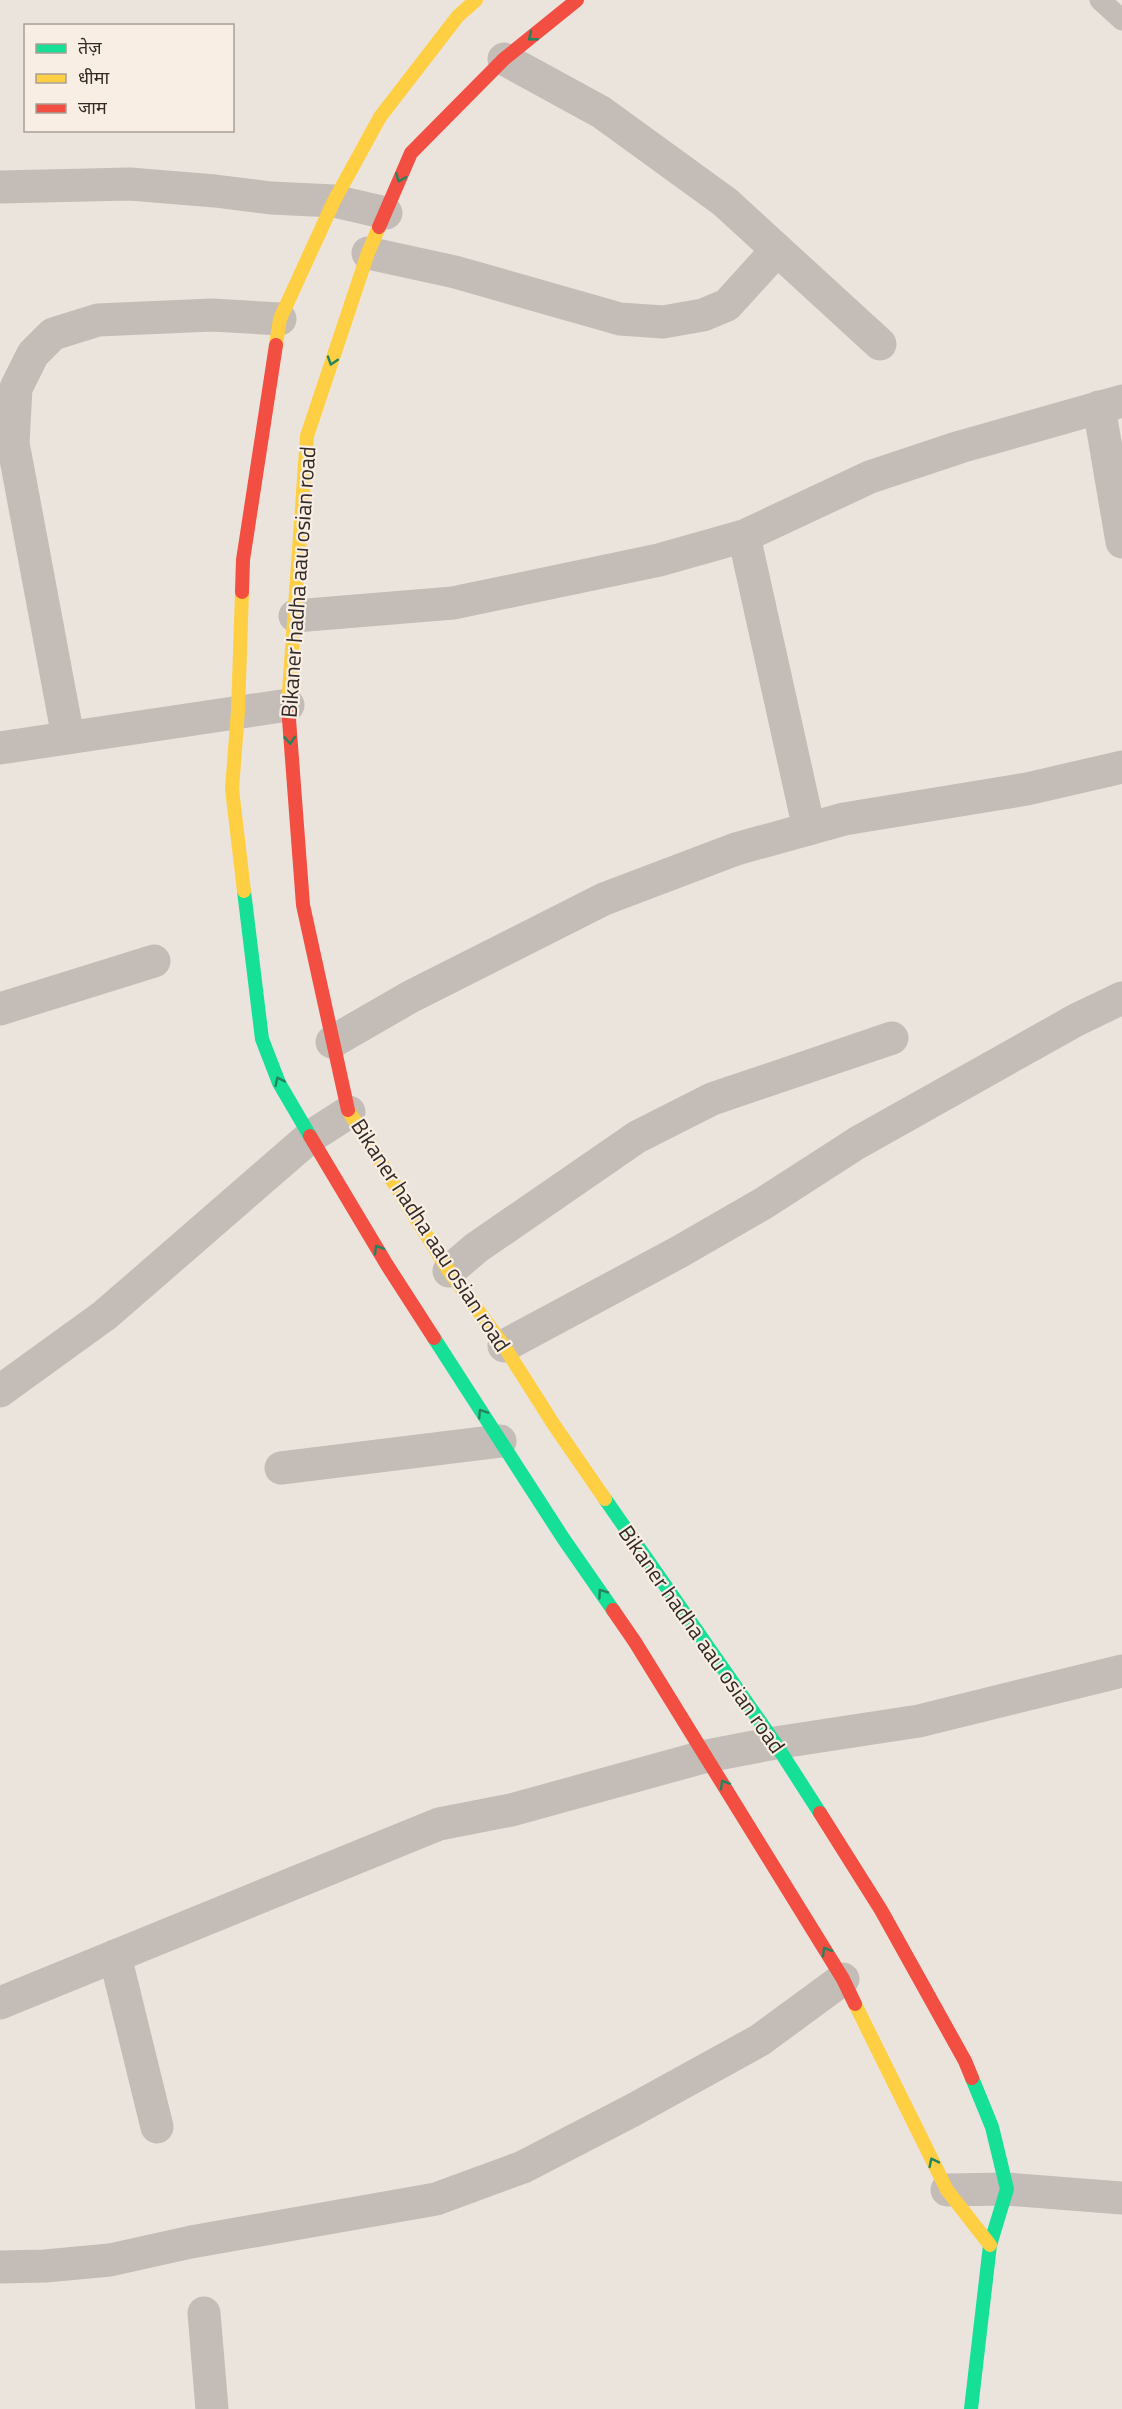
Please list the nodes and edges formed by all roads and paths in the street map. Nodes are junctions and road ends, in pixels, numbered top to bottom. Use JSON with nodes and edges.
{"nodes":[{"id":1,"x":477,"y":0,"type":"edge"},
{"id":2,"x":577,"y":0,"type":"edge"},
{"id":3,"x":1100,"y":0,"type":"edge"},
{"id":4,"x":1122,"y":20,"type":"edge"},
{"id":5,"x":504,"y":59,"type":"junction"},
{"id":6,"x":0,"y":187,"type":"edge"},
{"id":7,"x":334,"y":201,"type":"junction"},
{"id":8,"x":386,"y":213,"type":"junction"},
{"id":9,"x":777,"y":250,"type":"junction"},
{"id":10,"x":369,"y":253,"type":"junction"},
{"id":11,"x":280,"y":319,"type":"junction"},
{"id":12,"x":880,"y":344,"type":"dead end"},
{"id":13,"x":1110,"y":404,"type":"edge"},
{"id":14,"x":744,"y":536,"type":"junction"},
{"id":15,"x":1122,"y":542,"type":"edge"},
{"id":16,"x":295,"y":616,"type":"junction"},
{"id":17,"x":288,"y":705,"type":"junction"},
{"id":18,"x":238,"y":711,"type":"junction"},
{"id":19,"x":68,"y":737,"type":"junction"},
{"id":20,"x":0,"y":748,"type":"edge"},
{"id":21,"x":1122,"y":767,"type":"edge"},
{"id":22,"x":809,"y":829,"type":"junction"},
{"id":23,"x":154,"y":961,"type":"dead end"},
{"id":24,"x":1122,"y":998,"type":"edge"},
{"id":25,"x":0,"y":1009,"type":"edge"},
{"id":26,"x":892,"y":1038,"type":"dead end"},
{"id":27,"x":332,"y":1042,"type":"junction"},
{"id":28,"x":350,"y":1112,"type":"junction"},
{"id":29,"x":310,"y":1137,"type":"junction"},
{"id":30,"x":449,"y":1271,"type":"junction"},
{"id":31,"x":504,"y":1346,"type":"junction"},
{"id":32,"x":0,"y":1391,"type":"edge"},
{"id":33,"x":500,"y":1441,"type":"junction"},
{"id":34,"x":281,"y":1468,"type":"dead end"},
{"id":35,"x":1122,"y":1671,"type":"edge"},
{"id":36,"x":775,"y":1743,"type":"junction"},
{"id":37,"x":707,"y":1756,"type":"junction"},
{"id":38,"x":115,"y":1956,"type":"junction"},
{"id":39,"x":843,"y":1979,"type":"junction"},
{"id":40,"x":0,"y":2002,"type":"edge"},
{"id":41,"x":157,"y":2127,"type":"dead end"},
{"id":42,"x":1007,"y":2189,"type":"junction"},
{"id":43,"x":947,"y":2190,"type":"junction"},
{"id":44,"x":1122,"y":2198,"type":"edge"},
{"id":45,"x":990,"y":2245,"type":"junction"},
{"id":46,"x":0,"y":2267,"type":"edge"},
{"id":47,"x":204,"y":2313,"type":"dead end"},
{"id":48,"x":212,"y":2409,"type":"edge"},
{"id":49,"x":971,"y":2409,"type":"edge"}],
"edges":[{"from":1,"to":7,"type":"main road"},
{"from":2,"to":5,"type":"main road","name":"Bikaner hadha aau osian road","one_way":true},
{"from":3,"to":4,"type":"lane"},
{"from":5,"to":8,"type":"main road","name":"Bikaner hadha aau osian road","one_way":true},
{"from":5,"to":9,"type":"street"},
{"from":6,"to":7,"type":"street"},
{"from":7,"to":8,"type":"street"},
{"from":7,"to":11,"type":"main road"},
{"from":8,"to":10,"type":"main road","name":"Bikaner hadha aau osian road"},
{"from":9,"to":10,"type":"street"},
{"from":9,"to":12,"type":"street"},
{"from":10,"to":16,"type":"main road","name":"Bikaner hadha aau osian road","one_way":true},
{"from":11,"to":18,"type":"main road"},
{"from":11,"to":19,"type":"street"},
{"from":13,"to":14,"type":"street"},
{"from":13,"to":15,"type":"street"},
{"from":14,"to":16,"type":"street"},
{"from":14,"to":22,"type":"street"},
{"from":16,"to":17,"type":"main road","name":"Bikaner hadha aau osian road"},
{"from":17,"to":18,"type":"street"},
{"from":17,"to":27,"type":"main road","name":"Bikaner hadha aau osian road","one_way":true},
{"from":18,"to":19,"type":"street"},
{"from":29,"to":18,"type":"main road","one_way":true},
{"from":19,"to":20,"type":"street"},
{"from":21,"to":22,"type":"street"},
{"from":22,"to":27,"type":"street"},
{"from":23,"to":25,"type":"street"},
{"from":24,"to":31,"type":"street"},
{"from":26,"to":30,"type":"street"},
{"from":27,"to":28,"type":"main road","name":"Bikaner hadha aau osian road"},
{"from":28,"to":29,"type":"street"},
{"from":28,"to":30,"type":"main road","name":"Bikaner hadha aau osian road"},
{"from":29,"to":32,"type":"street"},
{"from":33,"to":29,"type":"main road","one_way":true},
{"from":30,"to":31,"type":"main road","name":"Bikaner hadha aau osian road"},
{"from":31,"to":36,"type":"main road","name":"Bikaner hadha aau osian road"},
{"from":33,"to":34,"type":"street"},
{"from":37,"to":33,"type":"main road","one_way":true},
{"from":35,"to":36,"type":"street"},
{"from":36,"to":37,"type":"street"},
{"from":36,"to":42,"type":"main road","name":"Bikaner hadha aau osian road"},
{"from":37,"to":38,"type":"street"},
{"from":39,"to":37,"type":"main road","one_way":true},
{"from":38,"to":40,"type":"street"},
{"from":38,"to":41,"type":"street"},
{"from":43,"to":39,"type":"main road","one_way":true},
{"from":39,"to":46,"type":"street"},
{"from":42,"to":43,"type":"street"},
{"from":42,"to":44,"type":"street"},
{"from":42,"to":45,"type":"main road"},
{"from":43,"to":45,"type":"main road"},
{"from":45,"to":49,"type":"main road"},
{"from":47,"to":48,"type":"street"}]}
